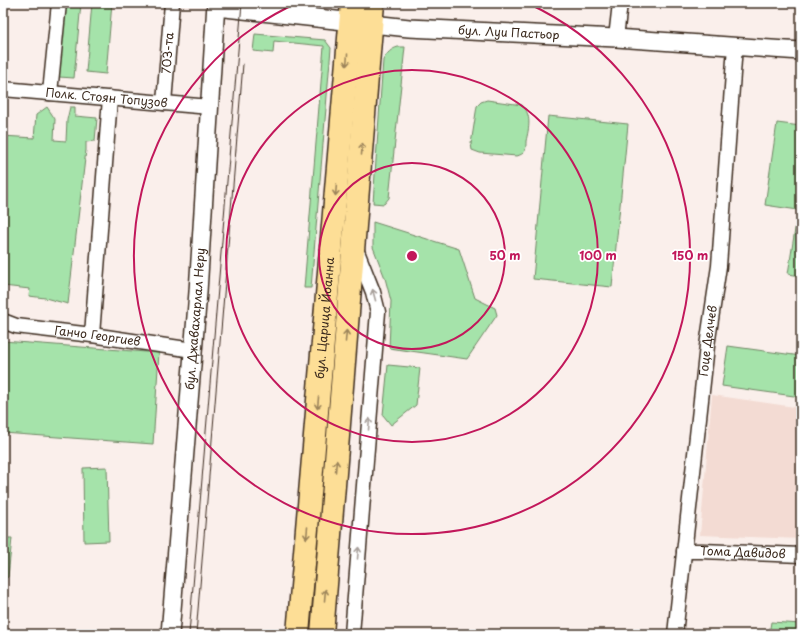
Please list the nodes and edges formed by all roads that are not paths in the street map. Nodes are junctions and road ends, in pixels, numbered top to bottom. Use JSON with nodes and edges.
{"nodes":[{"id":1,"x":59,"y":3,"type":"edge"},
{"id":2,"x":172,"y":3,"type":"edge"},
{"id":3,"x":620,"y":3,"type":"edge"},
{"id":4,"x":216,"y":5,"type":"edge"},
{"id":5,"x":351,"y":12,"type":"edge"},
{"id":6,"x":373,"y":13,"type":"edge"},
{"id":7,"x":616,"y":38,"type":"junction"},
{"id":8,"x":735,"y":46,"type":"junction"},
{"id":9,"x":801,"y":51,"type":"edge"},
{"id":10,"x":3,"y":89,"type":"edge"},
{"id":11,"x":50,"y":93,"type":"junction"},
{"id":12,"x":110,"y":98,"type":"junction"},
{"id":13,"x":164,"y":103,"type":"junction"},
{"id":14,"x":210,"y":107,"type":"junction"},
{"id":15,"x":354,"y":244,"type":"junction"},
{"id":16,"x":3,"y":321,"type":"edge"},
{"id":17,"x":92,"y":335,"type":"junction"},
{"id":18,"x":193,"y":350,"type":"junction"},
{"id":19,"x":684,"y":550,"type":"junction"},
{"id":20,"x":801,"y":556,"type":"edge"},
{"id":21,"x":170,"y":634,"type":"edge"},
{"id":22,"x":298,"y":634,"type":"edge"},
{"id":23,"x":322,"y":634,"type":"edge"},
{"id":24,"x":352,"y":634,"type":"edge"},
{"id":25,"x":675,"y":634,"type":"edge"}],
"edges":[{"from":1,"to":11,"type":"street"},
{"from":2,"to":13,"type":"street","name":"703-та"},
{"from":3,"to":7,"type":"street"},
{"from":4,"to":5,"type":"street","name":"бул. Луи Пастьор"},
{"from":4,"to":14,"type":"street","name":"бул. Джавахарлал Неру"},
{"from":5,"to":6,"type":"street","name":"бул. Луи Пастьор"},
{"from":5,"to":22,"type":"main road","name":"бул. Царица Йоанна","one_way":true},
{"from":6,"to":7,"type":"street","name":"бул. Луи Пастьор"},
{"from":15,"to":6,"type":"main road","name":"бул. Царица Йоанна","one_way":true},
{"from":7,"to":8,"type":"street","name":"бул. Луи Пастьор"},
{"from":8,"to":9,"type":"street","name":"бул. Луи Пастьор"},
{"from":8,"to":19,"type":"street","name":"Гоце Делчев"},
{"from":10,"to":11,"type":"street","name":"Полк. Стоян Топузов"},
{"from":11,"to":12,"type":"street","name":"Полк. Стоян Топузов"},
{"from":12,"to":13,"type":"street","name":"Полк. Стоян Топузов"},
{"from":12,"to":17,"type":"street"},
{"from":13,"to":14,"type":"street","name":"Полк. Стоян Топузов"},
{"from":14,"to":18,"type":"street","name":"бул. Джавахарлал Неру"},
{"from":23,"to":15,"type":"main road","name":"бул. Царица Йоанна","one_way":true},
{"from":24,"to":15,"type":"street","one_way":true},
{"from":16,"to":17,"type":"street","name":"Ганчо Георгиев"},
{"from":17,"to":18,"type":"street","name":"Ганчо Георгиев"},
{"from":18,"to":21,"type":"street","name":"бул. Джавахарлал Неру"},
{"from":19,"to":20,"type":"street","name":"Тома Давидов"},
{"from":19,"to":25,"type":"street","name":"Гоце Делчев"}]}
